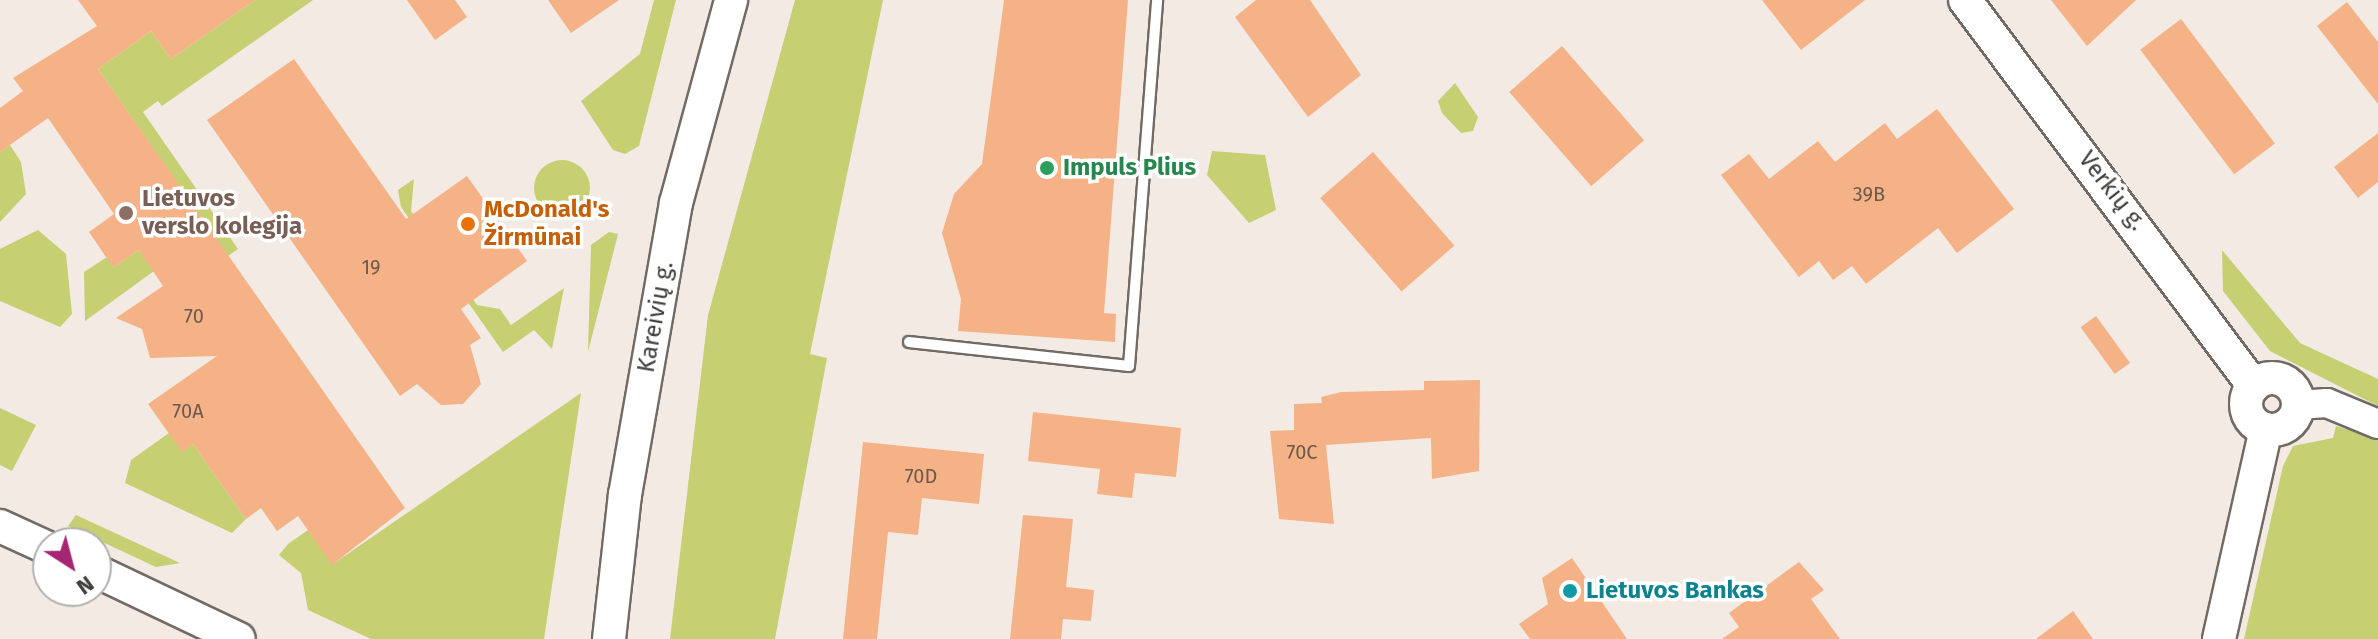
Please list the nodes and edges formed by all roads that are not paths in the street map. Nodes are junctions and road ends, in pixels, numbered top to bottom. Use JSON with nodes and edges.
{"nodes":[{"id":1,"x":731,"y":0,"type":"edge"},
{"id":2,"x":1157,"y":0,"type":"edge"},
{"id":3,"x":1965,"y":0,"type":"edge"},
{"id":4,"x":909,"y":342,"type":"dead end"},
{"id":5,"x":2254,"y":386,"type":"junction"},
{"id":6,"x":2298,"y":405,"type":"junction"},
{"id":7,"x":2378,"y":424,"type":"edge"},
{"id":8,"x":2266,"y":429,"type":"junction"},
{"id":9,"x":0,"y":526,"type":"edge"},
{"id":10,"x":32,"y":541,"type":"edge"},
{"id":11,"x":112,"y":579,"type":"edge"},
{"id":12,"x":239,"y":639,"type":"edge"},
{"id":13,"x":609,"y":639,"type":"edge"},
{"id":14,"x":2219,"y":639,"type":"edge"}],
"edges":[{"from":1,"to":13,"type":"main road","name":"Kareivių g."},
{"from":2,"to":4,"type":"lane"},
{"from":3,"to":5,"type":"main road","name":"Verkių g."},
{"from":5,"to":6,"type":"main road"},
{"from":5,"to":8,"type":"main road"},
{"from":6,"to":7,"type":"main road"},
{"from":6,"to":8,"type":"main road"},
{"from":8,"to":14,"type":"main road"},
{"from":9,"to":10,"type":"main road"},
{"from":11,"to":12,"type":"main road"}]}
